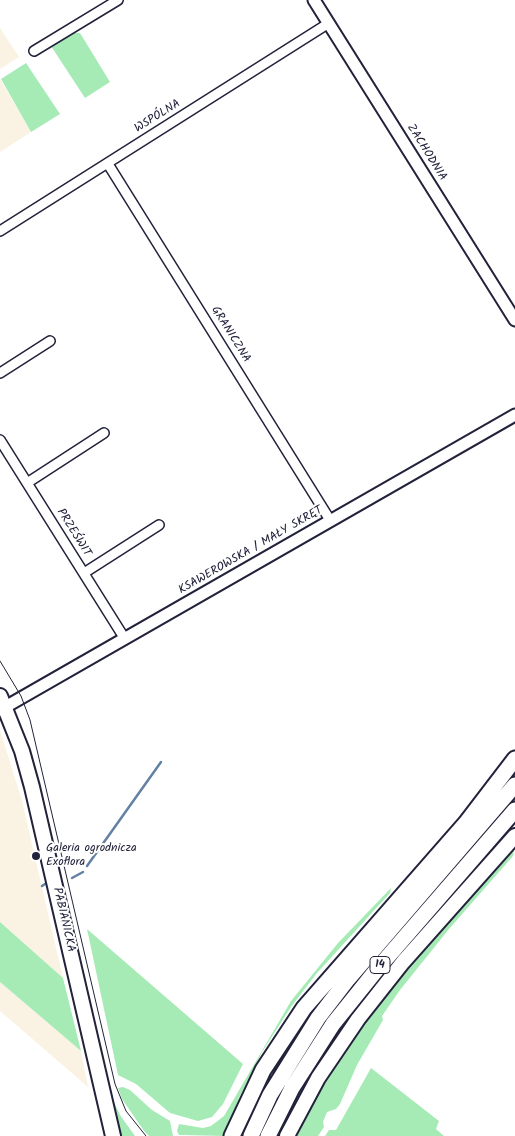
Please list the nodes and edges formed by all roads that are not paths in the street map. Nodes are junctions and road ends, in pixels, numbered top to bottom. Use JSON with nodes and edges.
{"nodes":[{"id":1,"x":118,"y":0,"type":"edge"},
{"id":2,"x":314,"y":0,"type":"edge"},
{"id":3,"x":329,"y":24,"type":"junction"},
{"id":4,"x":34,"y":51,"type":"dead end"},
{"id":5,"x":108,"y":164,"type":"junction"},
{"id":6,"x":0,"y":231,"type":"edge"},
{"id":7,"x":515,"y":320,"type":"edge"},
{"id":8,"x":50,"y":341,"type":"dead end"},
{"id":9,"x":0,"y":373,"type":"edge"},
{"id":10,"x":515,"y":415,"type":"edge"},
{"id":11,"x":104,"y":433,"type":"dead end"},
{"id":12,"x":0,"y":440,"type":"edge"},
{"id":13,"x":27,"y":483,"type":"junction"},
{"id":14,"x":330,"y":520,"type":"junction"},
{"id":15,"x":159,"y":525,"type":"dead end"},
{"id":16,"x":84,"y":573,"type":"junction"},
{"id":17,"x":125,"y":639,"type":"junction"},
{"id":18,"x":2,"y":704,"type":"edge"},
{"id":19,"x":515,"y":759,"type":"edge"},
{"id":20,"x":515,"y":785,"type":"edge"},
{"id":21,"x":515,"y":810,"type":"edge"},
{"id":22,"x":515,"y":836,"type":"edge"},
{"id":23,"x":114,"y":1136,"type":"edge"},
{"id":24,"x":232,"y":1136,"type":"edge"},
{"id":25,"x":251,"y":1136,"type":"edge"},
{"id":26,"x":268,"y":1136,"type":"edge"},
{"id":27,"x":288,"y":1136,"type":"edge"}],
"edges":[{"from":1,"to":4,"type":"street"},
{"from":2,"to":3,"type":"street","name":"ZACHODNIA"},
{"from":3,"to":5,"type":"street","name":"WSPÓLNA"},
{"from":3,"to":7,"type":"street","name":"ZACHODNIA"},
{"from":5,"to":6,"type":"street","name":"WSPÓLNA"},
{"from":5,"to":14,"type":"street","name":"GRANICZNA"},
{"from":8,"to":9,"type":"street"},
{"from":10,"to":14,"type":"street","name":"KSAWEROWSKA / MAŁY SKRĘT"},
{"from":11,"to":13,"type":"street"},
{"from":12,"to":13,"type":"street","name":"PRZEŚWIT"},
{"from":13,"to":16,"type":"street","name":"PRZEŚWIT"},
{"from":14,"to":17,"type":"street","name":"KSAWEROWSKA / MAŁY SKRĘT"},
{"from":15,"to":16,"type":"street"},
{"from":16,"to":17,"type":"street","name":"PRZEŚWIT"},
{"from":17,"to":18,"type":"street","name":"KSAWEROWSKA / MAŁY SKRĘT"},
{"from":18,"to":23,"type":"main road","name":"PABIANICKA"},
{"from":19,"to":24,"type":"main road"},
{"from":20,"to":25,"type":"main road","number":"14"},
{"from":21,"to":26,"type":"main road","number":"14"},
{"from":22,"to":27,"type":"main road"}]}
